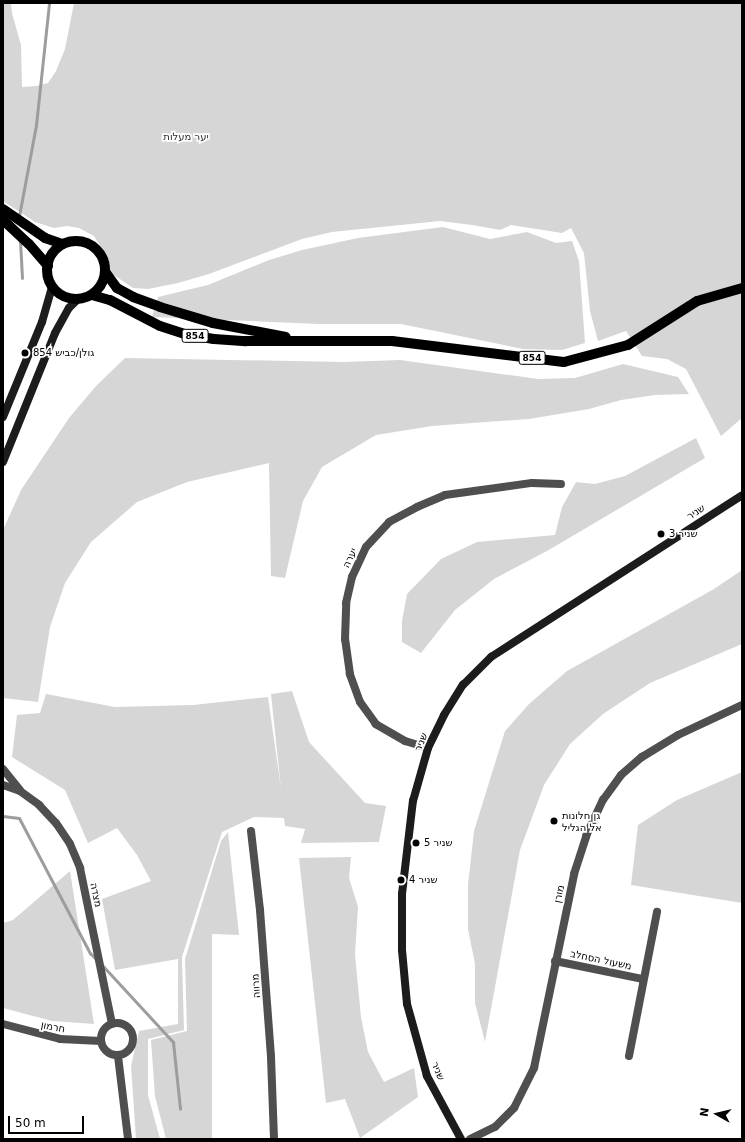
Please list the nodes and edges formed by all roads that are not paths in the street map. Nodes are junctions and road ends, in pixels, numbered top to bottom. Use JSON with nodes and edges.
{"nodes":[{"id":1,"x":3,"y":209,"type":"edge"},
{"id":2,"x":3,"y":220,"type":"edge"},
{"id":3,"x":62,"y":244,"type":"junction"},
{"id":4,"x":48,"y":266,"type":"junction"},
{"id":5,"x":106,"y":273,"type":"junction"},
{"id":6,"x":52,"y":286,"type":"junction"},
{"id":7,"x":742,"y":288,"type":"edge"},
{"id":8,"x":92,"y":295,"type":"junction"},
{"id":9,"x":78,"y":299,"type":"junction"},
{"id":10,"x":305,"y":341,"type":"junction"},
{"id":11,"x":3,"y":417,"type":"edge"},
{"id":12,"x":3,"y":462,"type":"edge"},
{"id":13,"x":561,"y":484,"type":"dead end"},
{"id":14,"x":742,"y":495,"type":"edge"},
{"id":15,"x":742,"y":705,"type":"edge"},
{"id":16,"x":428,"y":748,"type":"junction"},
{"id":17,"x":3,"y":769,"type":"edge"},
{"id":18,"x":3,"y":785,"type":"edge"},
{"id":19,"x":20,"y":791,"type":"junction"},
{"id":20,"x":251,"y":832,"type":"dead end"},
{"id":21,"x":656,"y":912,"type":"dead end"},
{"id":22,"x":555,"y":961,"type":"junction"},
{"id":23,"x":643,"y":980,"type":"junction"},
{"id":24,"x":3,"y":1024,"type":"edge"},
{"id":25,"x":112,"y":1024,"type":"junction"},
{"id":26,"x":101,"y":1041,"type":"junction"},
{"id":27,"x":118,"y":1056,"type":"junction"},
{"id":28,"x":628,"y":1056,"type":"dead end"},
{"id":29,"x":128,"y":1139,"type":"edge"},
{"id":30,"x":274,"y":1139,"type":"edge"},
{"id":31,"x":461,"y":1139,"type":"edge"},
{"id":32,"x":470,"y":1139,"type":"edge"}],
"edges":[{"from":1,"to":3,"type":"main road"},
{"from":2,"to":4,"type":"main road"},
{"from":3,"to":4,"type":"main road"},
{"from":3,"to":5,"type":"main road","number":"854"},
{"from":4,"to":6,"type":"main road"},
{"from":5,"to":8,"type":"main road"},
{"from":5,"to":10,"type":"main road","number":"854"},
{"from":6,"to":9,"type":"main road"},
{"from":6,"to":11,"type":"street"},
{"from":7,"to":10,"type":"main road","number":"854"},
{"from":8,"to":9,"type":"main road"},
{"from":8,"to":10,"type":"main road","number":"854"},
{"from":9,"to":12,"type":"street"},
{"from":13,"to":16,"type":"street","name":"יערה"},
{"from":14,"to":16,"type":"street","name":"שניר"},
{"from":15,"to":22,"type":"street","name":"מורן"},
{"from":16,"to":31,"type":"street","name":"שניר"},
{"from":17,"to":19,"type":"street","name":"מצדה"},
{"from":18,"to":19,"type":"street","name":"מצדה"},
{"from":19,"to":25,"type":"street","name":"מצדה"},
{"from":20,"to":30,"type":"street","name":"מרווה"},
{"from":21,"to":23,"type":"street","name":"משעול הסחלב"},
{"from":22,"to":23,"type":"street","name":"משעול הסחלב"},
{"from":22,"to":32,"type":"street","name":"מורן"},
{"from":23,"to":28,"type":"street","name":"משעול הסחלב"},
{"from":24,"to":26,"type":"street","name":"חרמון"},
{"from":25,"to":26,"type":"street"},
{"from":25,"to":27,"type":"street"},
{"from":26,"to":27,"type":"street"},
{"from":27,"to":29,"type":"street"}]}
